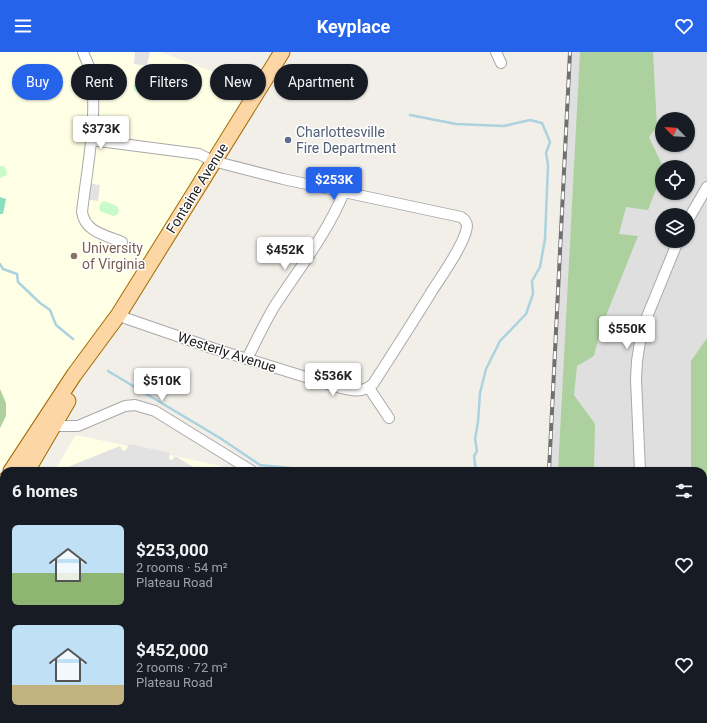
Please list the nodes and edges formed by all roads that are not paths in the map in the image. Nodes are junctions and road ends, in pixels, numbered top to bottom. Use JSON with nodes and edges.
{"nodes":[{"id":1,"x":83,"y":52,"type":"edge"},
{"id":2,"x":282,"y":52,"type":"edge"},
{"id":3,"x":496,"y":52,"type":"edge"},
{"id":4,"x":501,"y":63,"type":"dead end"},
{"id":5,"x":91,"y":140,"type":"junction"},
{"id":6,"x":213,"y":162,"type":"junction"},
{"id":7,"x":707,"y":187,"type":"edge"},
{"id":8,"x":344,"y":192,"type":"junction"},
{"id":9,"x":695,"y":208,"type":"edge"},
{"id":10,"x":122,"y":242,"type":"dead end"},
{"id":11,"x":675,"y":248,"type":"edge"},
{"id":12,"x":115,"y":319,"type":"junction"},
{"id":13,"x":247,"y":359,"type":"junction"},
{"id":14,"x":369,"y":388,"type":"junction"},
{"id":15,"x":390,"y":418,"type":"dead end"},
{"id":16,"x":54,"y":426,"type":"junction"},
{"id":17,"x":14,"y":467,"type":"edge"},
{"id":18,"x":29,"y":467,"type":"edge"},
{"id":19,"x":246,"y":467,"type":"edge"},
{"id":20,"x":640,"y":467,"type":"edge"}],
"edges":[{"from":1,"to":5,"type":"street"},
{"from":2,"to":6,"type":"main road","name":"Fontaine Avenue"},
{"from":3,"to":4,"type":"street"},
{"from":5,"to":6,"type":"street"},
{"from":5,"to":10,"type":"street"},
{"from":6,"to":8,"type":"street"},
{"from":6,"to":12,"type":"main road","name":"Fontaine Avenue"},
{"from":7,"to":9,"type":"street"},
{"from":8,"to":13,"type":"street"},
{"from":8,"to":14,"type":"street"},
{"from":11,"to":20,"type":"street"},
{"from":12,"to":13,"type":"street","name":"Westerly Avenue"},
{"from":12,"to":16,"type":"main road","name":"Fontaine Avenue"},
{"from":12,"to":17,"type":"main road","name":"Fontaine Avenue"},
{"from":13,"to":14,"type":"street","name":"Westerly Avenue"},
{"from":14,"to":15,"type":"street"},
{"from":16,"to":18,"type":"main road","name":"Fontaine Avenue"},
{"from":16,"to":19,"type":"street"}]}
